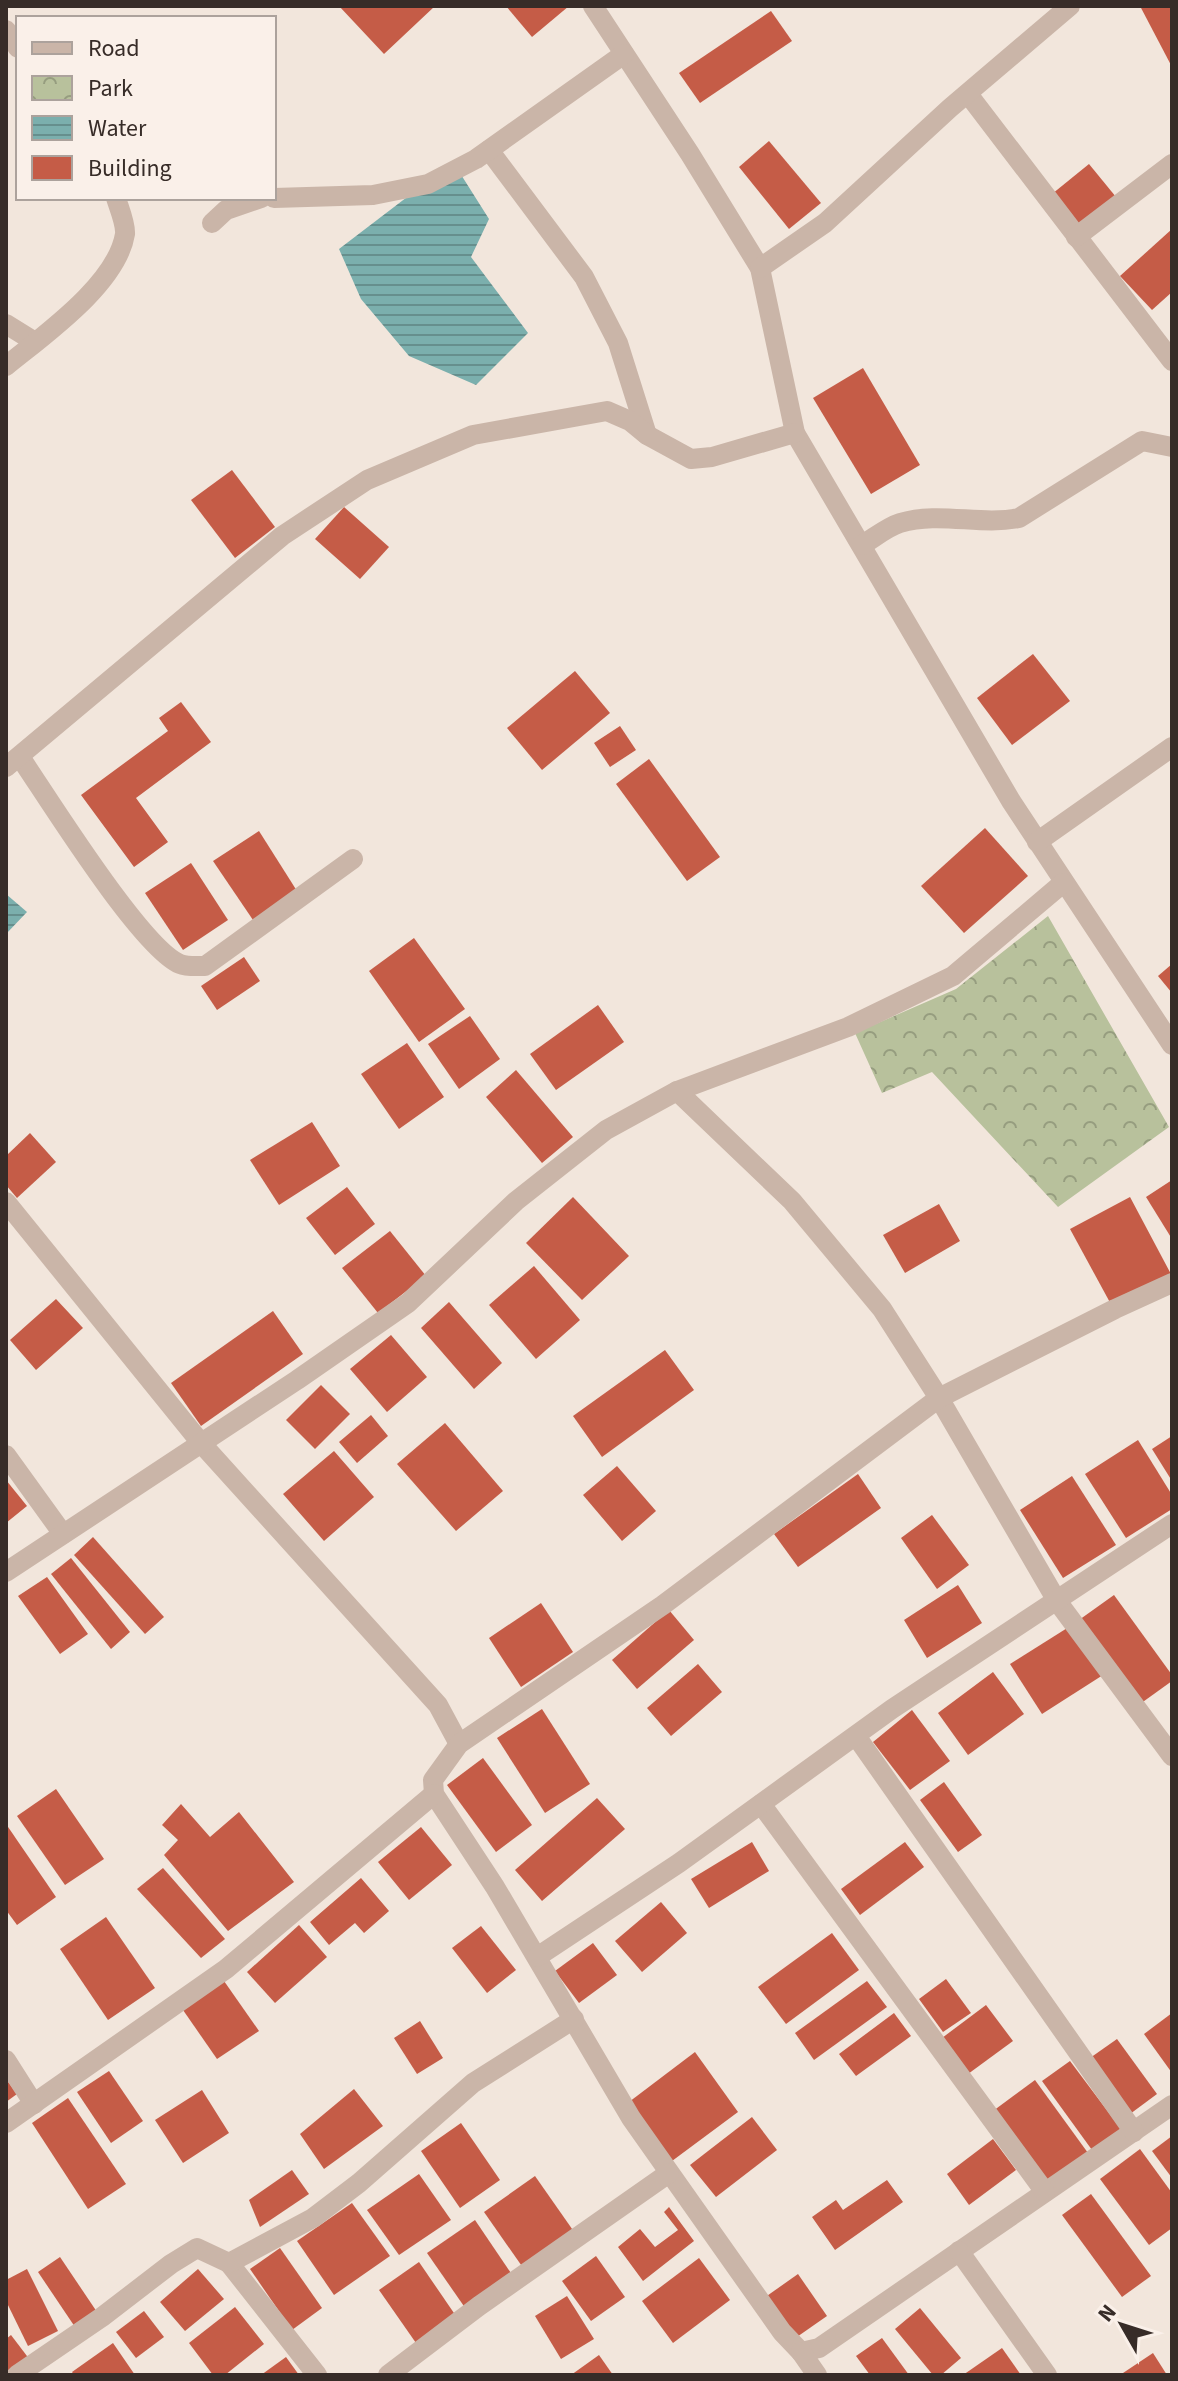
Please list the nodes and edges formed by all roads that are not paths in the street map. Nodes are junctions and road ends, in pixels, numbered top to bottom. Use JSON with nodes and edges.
{"nodes":[{"id":1,"x":593,"y":6,"type":"edge"},
{"id":2,"x":1070,"y":6,"type":"edge"},
{"id":3,"x":624,"y":54,"type":"junction"},
{"id":4,"x":968,"y":94,"type":"junction"},
{"id":5,"x":489,"y":150,"type":"junction"},
{"id":6,"x":1172,"y":164,"type":"edge"},
{"id":7,"x":276,"y":198,"type":"edge"},
{"id":8,"x":117,"y":200,"type":"edge"},
{"id":9,"x":255,"y":200,"type":"edge"},
{"id":10,"x":212,"y":223,"type":"dead end"},
{"id":11,"x":1076,"y":237,"type":"junction"},
{"id":12,"x":760,"y":268,"type":"junction"},
{"id":13,"x":6,"y":324,"type":"edge"},
{"id":14,"x":35,"y":342,"type":"junction"},
{"id":15,"x":1172,"y":361,"type":"edge"},
{"id":16,"x":6,"y":366,"type":"edge"},
{"id":17,"x":795,"y":433,"type":"junction"},
{"id":18,"x":647,"y":435,"type":"junction"},
{"id":19,"x":1172,"y":447,"type":"edge"},
{"id":20,"x":862,"y":545,"type":"junction"},
{"id":21,"x":1172,"y":747,"type":"edge"},
{"id":22,"x":13,"y":762,"type":"edge"},
{"id":23,"x":1037,"y":842,"type":"junction"},
{"id":24,"x":353,"y":859,"type":"dead end"},
{"id":25,"x":1063,"y":883,"type":"junction"},
{"id":26,"x":1172,"y":1045,"type":"edge"},
{"id":27,"x":677,"y":1091,"type":"junction"},
{"id":28,"x":6,"y":1202,"type":"edge"},
{"id":29,"x":1172,"y":1283,"type":"edge"},
{"id":30,"x":939,"y":1398,"type":"junction"},
{"id":31,"x":201,"y":1443,"type":"junction"},
{"id":32,"x":6,"y":1455,"type":"edge"},
{"id":33,"x":1172,"y":1524,"type":"edge"},
{"id":34,"x":63,"y":1534,"type":"junction"},
{"id":35,"x":6,"y":1572,"type":"edge"},
{"id":36,"x":1057,"y":1601,"type":"junction"},
{"id":37,"x":856,"y":1736,"type":"junction"},
{"id":38,"x":459,"y":1744,"type":"junction"},
{"id":39,"x":1172,"y":1756,"type":"edge"},
{"id":40,"x":434,"y":1794,"type":"junction"},
{"id":41,"x":761,"y":1804,"type":"junction"},
{"id":42,"x":537,"y":1957,"type":"junction"},
{"id":43,"x":574,"y":2019,"type":"junction"},
{"id":44,"x":6,"y":2060,"type":"edge"},
{"id":45,"x":34,"y":2104,"type":"junction"},
{"id":46,"x":1172,"y":2105,"type":"edge"},
{"id":47,"x":6,"y":2123,"type":"edge"},
{"id":48,"x":1134,"y":2132,"type":"junction"},
{"id":49,"x":669,"y":2173,"type":"junction"},
{"id":50,"x":1045,"y":2192,"type":"junction"},
{"id":51,"x":959,"y":2251,"type":"junction"},
{"id":52,"x":229,"y":2263,"type":"junction"},
{"id":53,"x":801,"y":2352,"type":"junction"},
{"id":54,"x":17,"y":2375,"type":"edge"},
{"id":55,"x":317,"y":2375,"type":"edge"},
{"id":56,"x":388,"y":2375,"type":"edge"},
{"id":57,"x":817,"y":2375,"type":"edge"},
{"id":58,"x":1047,"y":2375,"type":"edge"}],
"edges":[{"from":1,"to":3,"type":"street"},
{"from":2,"to":4,"type":"street"},
{"from":3,"to":5,"type":"street"},
{"from":3,"to":12,"type":"street"},
{"from":4,"to":11,"type":"street"},
{"from":4,"to":12,"type":"street"},
{"from":5,"to":7,"type":"street"},
{"from":5,"to":18,"type":"street"},
{"from":6,"to":11,"type":"street"},
{"from":8,"to":14,"type":"street"},
{"from":9,"to":10,"type":"street"},
{"from":11,"to":15,"type":"street"},
{"from":12,"to":17,"type":"street"},
{"from":13,"to":14,"type":"street"},
{"from":14,"to":16,"type":"street"},
{"from":17,"to":18,"type":"street"},
{"from":17,"to":20,"type":"street"},
{"from":18,"to":22,"type":"street"},
{"from":19,"to":20,"type":"street"},
{"from":20,"to":23,"type":"street"},
{"from":21,"to":23,"type":"street"},
{"from":22,"to":24,"type":"street"},
{"from":23,"to":25,"type":"street"},
{"from":25,"to":26,"type":"street"},
{"from":25,"to":27,"type":"street"},
{"from":27,"to":30,"type":"street"},
{"from":27,"to":31,"type":"street"},
{"from":28,"to":31,"type":"street"},
{"from":29,"to":30,"type":"street"},
{"from":30,"to":36,"type":"street"},
{"from":30,"to":38,"type":"street"},
{"from":31,"to":34,"type":"street"},
{"from":31,"to":38,"type":"street"},
{"from":32,"to":34,"type":"street"},
{"from":33,"to":36,"type":"street"},
{"from":34,"to":35,"type":"street"},
{"from":36,"to":37,"type":"street"},
{"from":36,"to":39,"type":"street"},
{"from":37,"to":41,"type":"street"},
{"from":37,"to":48,"type":"street"},
{"from":38,"to":40,"type":"street"},
{"from":40,"to":42,"type":"street"},
{"from":40,"to":45,"type":"street"},
{"from":41,"to":42,"type":"street"},
{"from":41,"to":50,"type":"street"},
{"from":42,"to":43,"type":"street"},
{"from":43,"to":49,"type":"street"},
{"from":43,"to":52,"type":"street"},
{"from":44,"to":45,"type":"street"},
{"from":45,"to":47,"type":"street"},
{"from":46,"to":48,"type":"street"},
{"from":48,"to":50,"type":"street"},
{"from":49,"to":53,"type":"street"},
{"from":49,"to":56,"type":"street"},
{"from":50,"to":51,"type":"street"},
{"from":51,"to":53,"type":"street"},
{"from":51,"to":58,"type":"street"},
{"from":52,"to":54,"type":"street"},
{"from":52,"to":55,"type":"street"},
{"from":53,"to":57,"type":"street"}]}
